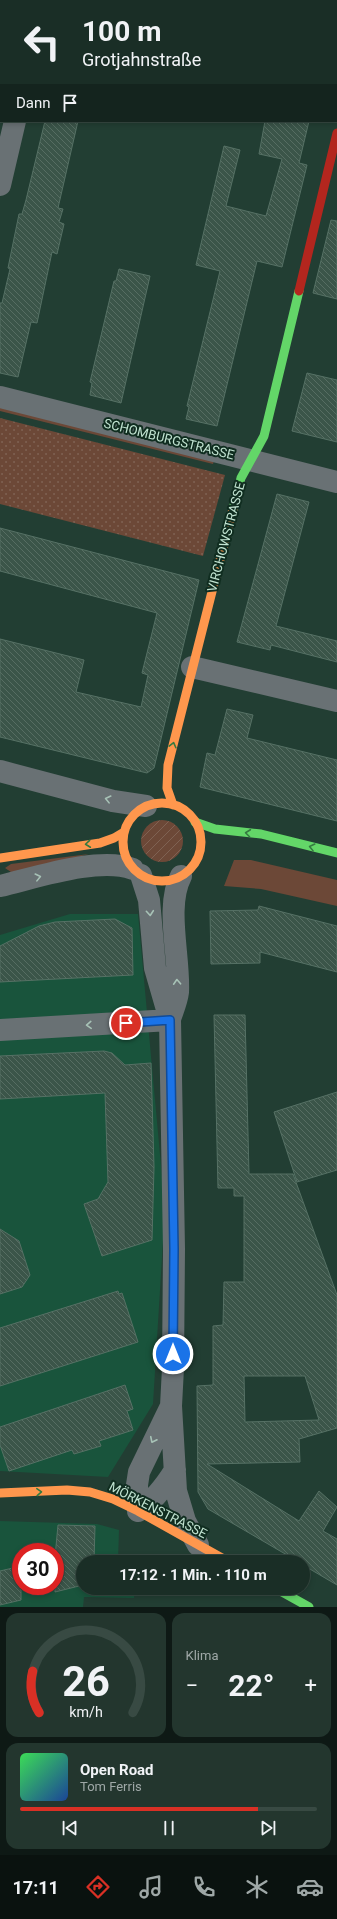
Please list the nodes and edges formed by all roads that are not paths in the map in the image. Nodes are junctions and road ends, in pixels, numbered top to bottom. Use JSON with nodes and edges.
{"nodes":[{"id":1,"x":15,"y":122,"type":"edge"},
{"id":2,"x":337,"y":133,"type":"edge"},
{"id":3,"x":0,"y":185,"type":"edge"},
{"id":4,"x":0,"y":397,"type":"edge"},
{"id":5,"x":252,"y":459,"type":"junction"},
{"id":6,"x":337,"y":482,"type":"edge"},
{"id":7,"x":192,"y":668,"type":"junction"},
{"id":8,"x":337,"y":701,"type":"edge"},
{"id":9,"x":0,"y":771,"type":"edge"},
{"id":10,"x":173,"y":805,"type":"junction"},
{"id":11,"x":146,"y":806,"type":"junction"},
{"id":12,"x":195,"y":822,"type":"junction"},
{"id":13,"x":124,"y":832,"type":"junction"},
{"id":14,"x":337,"y":853,"type":"edge"},
{"id":15,"x":0,"y":858,"type":"edge"},
{"id":16,"x":137,"y":872,"type":"junction"},
{"id":17,"x":181,"y":876,"type":"junction"},
{"id":18,"x":0,"y":886,"type":"edge"},
{"id":19,"x":170,"y":1020,"type":"junction"},
{"id":20,"x":0,"y":1030,"type":"edge"},
{"id":21,"x":171,"y":1406,"type":"junction"},
{"id":22,"x":175,"y":1470,"type":"junction"},
{"id":23,"x":0,"y":1493,"type":"edge"},
{"id":24,"x":138,"y":1511,"type":"junction"},
{"id":25,"x":198,"y":1545,"type":"junction"},
{"id":26,"x":216,"y":1555,"type":"edge"},
{"id":27,"x":288,"y":1595,"type":"edge"},
{"id":28,"x":309,"y":1607,"type":"edge"}],
"edges":[{"from":1,"to":3,"type":"street"},
{"from":2,"to":5,"type":"street","name":"VIRCHOWSTRASSE"},
{"from":4,"to":5,"type":"street","name":"SCHOMBURGSTRASSE"},
{"from":5,"to":6,"type":"street","name":"SCHOMBURGSTRASSE"},
{"from":5,"to":7,"type":"street","name":"VIRCHOWSTRASSE"},
{"from":7,"to":8,"type":"street"},
{"from":10,"to":7,"type":"street","name":"VIRCHOWSTRASSE","one_way":true},
{"from":11,"to":9,"type":"street","one_way":true},
{"from":10,"to":11,"type":"street"},
{"from":10,"to":12,"type":"street"},
{"from":11,"to":13,"type":"street"},
{"from":14,"to":12,"type":"street","one_way":true},
{"from":12,"to":17,"type":"street"},
{"from":13,"to":15,"type":"street","one_way":true},
{"from":13,"to":16,"type":"street"},
{"from":16,"to":17,"type":"street"},
{"from":18,"to":16,"type":"street","one_way":true},
{"from":16,"to":19,"type":"street","one_way":true},
{"from":19,"to":17,"type":"street","one_way":true},
{"from":19,"to":20,"type":"street","one_way":true},
{"from":19,"to":21,"type":"street"},
{"from":21,"to":22,"type":"street"},
{"from":21,"to":24,"type":"street","one_way":true},
{"from":22,"to":24,"type":"street"},
{"from":22,"to":25,"type":"street"},
{"from":23,"to":24,"type":"street","name":"MÖRKENSTRASSE","one_way":true},
{"from":24,"to":25,"type":"street","name":"MÖRKENSTRASSE"},
{"from":25,"to":26,"type":"street","name":"MÖRKENSTRASSE"},
{"from":27,"to":28,"type":"street"}]}
